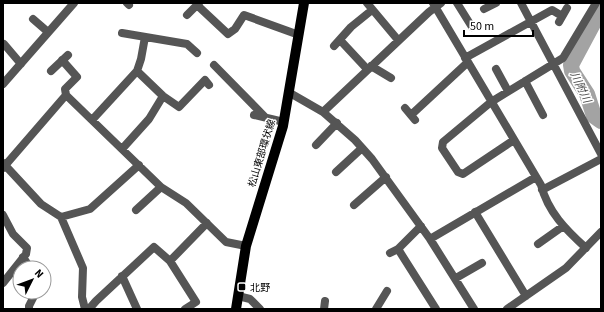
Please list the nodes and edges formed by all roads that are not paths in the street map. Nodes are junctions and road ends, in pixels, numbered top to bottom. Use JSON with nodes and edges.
{"nodes":[{"id":1,"x":72,"y":3,"type":"edge"},
{"id":2,"x":304,"y":3,"type":"edge"},
{"id":3,"x":457,"y":3,"type":"edge"},
{"id":4,"x":496,"y":3,"type":"edge"},
{"id":5,"x":521,"y":3,"type":"edge"},
{"id":6,"x":596,"y":3,"type":"edge"},
{"id":7,"x":198,"y":4,"type":"edge"},
{"id":8,"x":436,"y":4,"type":"edge"},
{"id":9,"x":370,"y":6,"type":"edge"},
{"id":10,"x":551,"y":7,"type":"edge"},
{"id":11,"x":567,"y":8,"type":"dead end"},
{"id":12,"x":484,"y":9,"type":"dead end"},
{"id":13,"x":187,"y":15,"type":"dead end"},
{"id":14,"x":33,"y":19,"type":"dead end"},
{"id":15,"x":531,"y":21,"type":"junction"},
{"id":16,"x":472,"y":27,"type":"dead end"},
{"id":17,"x":48,"y":32,"type":"junction"},
{"id":18,"x":122,"y":33,"type":"dead end"},
{"id":19,"x":299,"y":35,"type":"junction"},
{"id":20,"x":145,"y":37,"type":"junction"},
{"id":21,"x":340,"y":40,"type":"junction"},
{"id":22,"x":398,"y":40,"type":"junction"},
{"id":23,"x":4,"y":44,"type":"edge"},
{"id":24,"x":334,"y":46,"type":"dead end"},
{"id":25,"x":197,"y":53,"type":"dead end"},
{"id":26,"x":466,"y":60,"type":"junction"},
{"id":27,"x":553,"y":63,"type":"junction"},
{"id":28,"x":21,"y":64,"type":"junction"},
{"id":29,"x":214,"y":65,"type":"dead end"},
{"id":30,"x":369,"y":68,"type":"junction"},
{"id":31,"x":496,"y":69,"type":"dead end"},
{"id":32,"x":51,"y":71,"type":"dead end"},
{"id":33,"x":137,"y":71,"type":"junction"},
{"id":34,"x":391,"y":78,"type":"dead end"},
{"id":35,"x":525,"y":81,"type":"junction"},
{"id":36,"x":3,"y":84,"type":"edge"},
{"id":37,"x":209,"y":85,"type":"dead end"},
{"id":38,"x":508,"y":91,"type":"junction"},
{"id":39,"x":290,"y":93,"type":"junction"},
{"id":40,"x":66,"y":95,"type":"junction"},
{"id":41,"x":163,"y":96,"type":"junction"},
{"id":42,"x":491,"y":102,"type":"junction"},
{"id":43,"x":323,"y":112,"type":"junction"},
{"id":44,"x":410,"y":114,"type":"dead end"},
{"id":45,"x":254,"y":115,"type":"dead end"},
{"id":46,"x":543,"y":115,"type":"dead end"},
{"id":47,"x":265,"y":117,"type":"junction"},
{"id":48,"x":92,"y":120,"type":"junction"},
{"id":49,"x":284,"y":122,"type":"junction"},
{"id":50,"x":337,"y":124,"type":"junction"},
{"id":51,"x":514,"y":140,"type":"junction"},
{"id":52,"x":316,"y":146,"type":"dead end"},
{"id":53,"x":362,"y":148,"type":"junction"},
{"id":54,"x":122,"y":149,"type":"junction"},
{"id":55,"x":601,"y":154,"type":"edge"},
{"id":56,"x":601,"y":159,"type":"edge"},
{"id":57,"x":4,"y":165,"type":"edge"},
{"id":58,"x":139,"y":165,"type":"junction"},
{"id":59,"x":336,"y":172,"type":"dead end"},
{"id":60,"x":536,"y":176,"type":"junction"},
{"id":61,"x":386,"y":177,"type":"junction"},
{"id":62,"x":161,"y":186,"type":"junction"},
{"id":63,"x":542,"y":190,"type":"junction"},
{"id":64,"x":354,"y":205,"type":"dead end"},
{"id":65,"x":136,"y":210,"type":"dead end"},
{"id":66,"x":475,"y":212,"type":"junction"},
{"id":67,"x":3,"y":215,"type":"edge"},
{"id":68,"x":61,"y":217,"type":"junction"},
{"id":69,"x":207,"y":223,"type":"junction"},
{"id":70,"x":421,"y":226,"type":"junction"},
{"id":71,"x":562,"y":227,"type":"junction"},
{"id":72,"x":601,"y":232,"type":"edge"},
{"id":73,"x":430,"y":239,"type":"junction"},
{"id":74,"x":538,"y":244,"type":"dead end"},
{"id":75,"x":246,"y":246,"type":"junction"},
{"id":76,"x":586,"y":248,"type":"junction"},
{"id":77,"x":23,"y":257,"type":"junction"},
{"id":78,"x":25,"y":260,"type":"edge"},
{"id":79,"x":170,"y":261,"type":"junction"},
{"id":80,"x":482,"y":263,"type":"dead end"},
{"id":81,"x":122,"y":276,"type":"junction"},
{"id":82,"x":456,"y":278,"type":"junction"},
{"id":83,"x":4,"y":281,"type":"edge"},
{"id":84,"x":387,"y":291,"type":"dead end"},
{"id":85,"x":238,"y":296,"type":"junction"},
{"id":86,"x":526,"y":296,"type":"junction"},
{"id":87,"x":85,"y":309,"type":"edge"},
{"id":88,"x":90,"y":309,"type":"edge"},
{"id":89,"x":137,"y":309,"type":"edge"},
{"id":90,"x":185,"y":309,"type":"edge"},
{"id":91,"x":236,"y":309,"type":"edge"},
{"id":92,"x":260,"y":309,"type":"edge"},
{"id":93,"x":376,"y":309,"type":"edge"},
{"id":94,"x":436,"y":309,"type":"edge"},
{"id":95,"x":474,"y":309,"type":"edge"},
{"id":96,"x":507,"y":309,"type":"edge"}],
"edges":[{"from":1,"to":17,"type":"street"},
{"from":2,"to":19,"type":"main road","name":"松山東部環状線"},
{"from":3,"to":16,"type":"street"},
{"from":4,"to":12,"type":"street"},
{"from":5,"to":15,"type":"street"},
{"from":6,"to":27,"type":"street"},
{"from":7,"to":13,"type":"street"},
{"from":7,"to":19,"type":"street"},
{"from":8,"to":22,"type":"street"},
{"from":8,"to":26,"type":"street"},
{"from":9,"to":21,"type":"street"},
{"from":9,"to":22,"type":"street"},
{"from":10,"to":11,"type":"street"},
{"from":10,"to":15,"type":"street"},
{"from":14,"to":17,"type":"street"},
{"from":15,"to":26,"type":"street"},
{"from":15,"to":27,"type":"street"},
{"from":17,"to":28,"type":"street"},
{"from":18,"to":20,"type":"street"},
{"from":19,"to":39,"type":"main road","name":"松山東部環状線"},
{"from":20,"to":25,"type":"street"},
{"from":20,"to":33,"type":"street"},
{"from":21,"to":24,"type":"street"},
{"from":21,"to":30,"type":"street"},
{"from":22,"to":30,"type":"street"},
{"from":23,"to":28,"type":"street"},
{"from":26,"to":42,"type":"street"},
{"from":26,"to":44,"type":"street"},
{"from":27,"to":35,"type":"street"},
{"from":27,"to":55,"type":"street"},
{"from":28,"to":36,"type":"street"},
{"from":29,"to":47,"type":"street"},
{"from":30,"to":34,"type":"street"},
{"from":30,"to":43,"type":"street"},
{"from":31,"to":38,"type":"street"},
{"from":32,"to":40,"type":"street"},
{"from":33,"to":41,"type":"street"},
{"from":33,"to":48,"type":"street"},
{"from":35,"to":38,"type":"street"},
{"from":35,"to":46,"type":"street"},
{"from":37,"to":41,"type":"street"},
{"from":38,"to":42,"type":"street"},
{"from":39,"to":43,"type":"street"},
{"from":39,"to":49,"type":"main road","name":"松山東部環状線"},
{"from":40,"to":48,"type":"street"},
{"from":40,"to":57,"type":"street"},
{"from":41,"to":54,"type":"street"},
{"from":42,"to":51,"type":"street"},
{"from":42,"to":51,"type":"street"},
{"from":43,"to":50,"type":"street"},
{"from":45,"to":47,"type":"street"},
{"from":47,"to":49,"type":"street"},
{"from":48,"to":54,"type":"street"},
{"from":49,"to":75,"type":"main road","name":"松山東部環状線"},
{"from":50,"to":52,"type":"street"},
{"from":50,"to":53,"type":"street"},
{"from":51,"to":60,"type":"street"},
{"from":53,"to":59,"type":"street"},
{"from":53,"to":61,"type":"street"},
{"from":54,"to":58,"type":"street"},
{"from":56,"to":63,"type":"street"},
{"from":57,"to":68,"type":"street"},
{"from":58,"to":62,"type":"street"},
{"from":58,"to":68,"type":"street"},
{"from":60,"to":63,"type":"street"},
{"from":60,"to":66,"type":"street"},
{"from":61,"to":64,"type":"street"},
{"from":61,"to":70,"type":"street"},
{"from":62,"to":65,"type":"street"},
{"from":62,"to":69,"type":"street"},
{"from":63,"to":71,"type":"street"},
{"from":66,"to":73,"type":"street"},
{"from":66,"to":86,"type":"street"},
{"from":67,"to":77,"type":"street"},
{"from":68,"to":87,"type":"street"},
{"from":69,"to":75,"type":"street"},
{"from":69,"to":79,"type":"street"},
{"from":70,"to":73,"type":"street"},
{"from":70,"to":94,"type":"street"},
{"from":71,"to":74,"type":"street"},
{"from":71,"to":76,"type":"street"},
{"from":72,"to":76,"type":"street"},
{"from":73,"to":82,"type":"street"},
{"from":75,"to":85,"type":"main road","name":"松山東部環状線"},
{"from":76,"to":86,"type":"street"},
{"from":77,"to":78,"type":"street"},
{"from":77,"to":83,"type":"street"},
{"from":79,"to":81,"type":"street"},
{"from":79,"to":90,"type":"street"},
{"from":80,"to":82,"type":"street"},
{"from":81,"to":88,"type":"street"},
{"from":81,"to":89,"type":"street"},
{"from":82,"to":95,"type":"street"},
{"from":84,"to":93,"type":"street"},
{"from":85,"to":91,"type":"main road","name":"松山東部環状線"},
{"from":85,"to":92,"type":"street"},
{"from":86,"to":96,"type":"street"}]}
